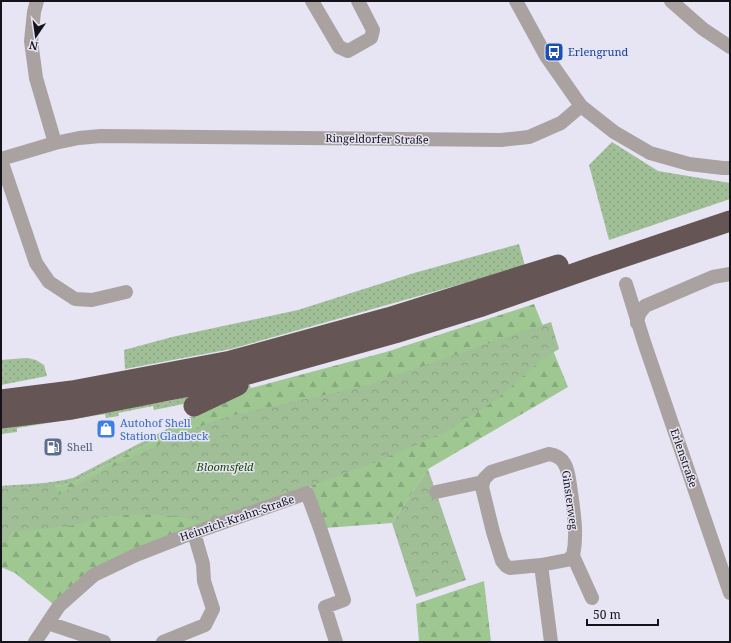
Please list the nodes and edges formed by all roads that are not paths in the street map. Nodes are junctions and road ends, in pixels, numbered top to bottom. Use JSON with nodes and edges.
{"nodes":[{"id":1,"x":37,"y":1,"type":"edge"},
{"id":2,"x":312,"y":1,"type":"edge"},
{"id":3,"x":358,"y":1,"type":"edge"},
{"id":4,"x":516,"y":1,"type":"edge"},
{"id":5,"x":671,"y":1,"type":"edge"},
{"id":6,"x":730,"y":47,"type":"edge"},
{"id":7,"x":581,"y":106,"type":"junction"},
{"id":8,"x":54,"y":143,"type":"junction"},
{"id":9,"x":1,"y":160,"type":"edge"},
{"id":10,"x":730,"y":168,"type":"edge"},
{"id":11,"x":730,"y":210,"type":"edge"},
{"id":12,"x":730,"y":221,"type":"edge"},
{"id":13,"x":730,"y":274,"type":"edge"},
{"id":14,"x":626,"y":284,"type":"dead end"},
{"id":15,"x":126,"y":292,"type":"dead end"},
{"id":16,"x":637,"y":323,"type":"junction"},
{"id":17,"x":392,"y":326,"type":"junction"},
{"id":18,"x":264,"y":370,"type":"junction"},
{"id":19,"x":1,"y":400,"type":"edge"},
{"id":20,"x":194,"y":406,"type":"dead end"},
{"id":21,"x":1,"y":418,"type":"edge"},
{"id":22,"x":483,"y":482,"type":"junction"},
{"id":23,"x":436,"y":492,"type":"dead end"},
{"id":24,"x":194,"y":533,"type":"junction"},
{"id":25,"x":573,"y":556,"type":"junction"},
{"id":26,"x":541,"y":564,"type":"junction"},
{"id":27,"x":730,"y":593,"type":"edge"},
{"id":28,"x":592,"y":598,"type":"dead end"},
{"id":29,"x":48,"y":623,"type":"junction"},
{"id":30,"x":35,"y":642,"type":"edge"},
{"id":31,"x":104,"y":642,"type":"edge"},
{"id":32,"x":163,"y":642,"type":"edge"},
{"id":33,"x":336,"y":642,"type":"edge"},
{"id":34,"x":551,"y":642,"type":"edge"}],
"edges":[{"from":1,"to":8,"type":"street"},
{"from":2,"to":3,"type":"street"},
{"from":4,"to":7,"type":"street"},
{"from":5,"to":6,"type":"street"},
{"from":7,"to":8,"type":"street","name":"Ringeldorfer Straße"},
{"from":7,"to":10,"type":"street"},
{"from":8,"to":9,"type":"street","name":"Ringeldorfer Straße"},
{"from":9,"to":15,"type":"street","name":"Ringeldorfer Straße"},
{"from":11,"to":17,"type":"highway"},
{"from":12,"to":17,"type":"highway"},
{"from":13,"to":16,"type":"street"},
{"from":14,"to":16,"type":"street","name":"Erlenstraße"},
{"from":16,"to":27,"type":"street","name":"Erlenstraße"},
{"from":17,"to":18,"type":"highway"},
{"from":17,"to":19,"type":"highway"},
{"from":18,"to":20,"type":"highway"},
{"from":18,"to":21,"type":"highway"},
{"from":22,"to":23,"type":"street","name":"Ginsterweg"},
{"from":22,"to":25,"type":"street","name":"Ginsterweg"},
{"from":22,"to":26,"type":"street"},
{"from":24,"to":29,"type":"street","name":"Heinrich-Krahn-Straße"},
{"from":24,"to":32,"type":"street"},
{"from":24,"to":33,"type":"street","name":"Heinrich-Krahn-Straße"},
{"from":25,"to":26,"type":"street"},
{"from":25,"to":28,"type":"street","name":"Ginsterweg"},
{"from":26,"to":34,"type":"street"},
{"from":29,"to":30,"type":"street","name":"Heinrich-Krahn-Straße"},
{"from":29,"to":31,"type":"street"}]}
